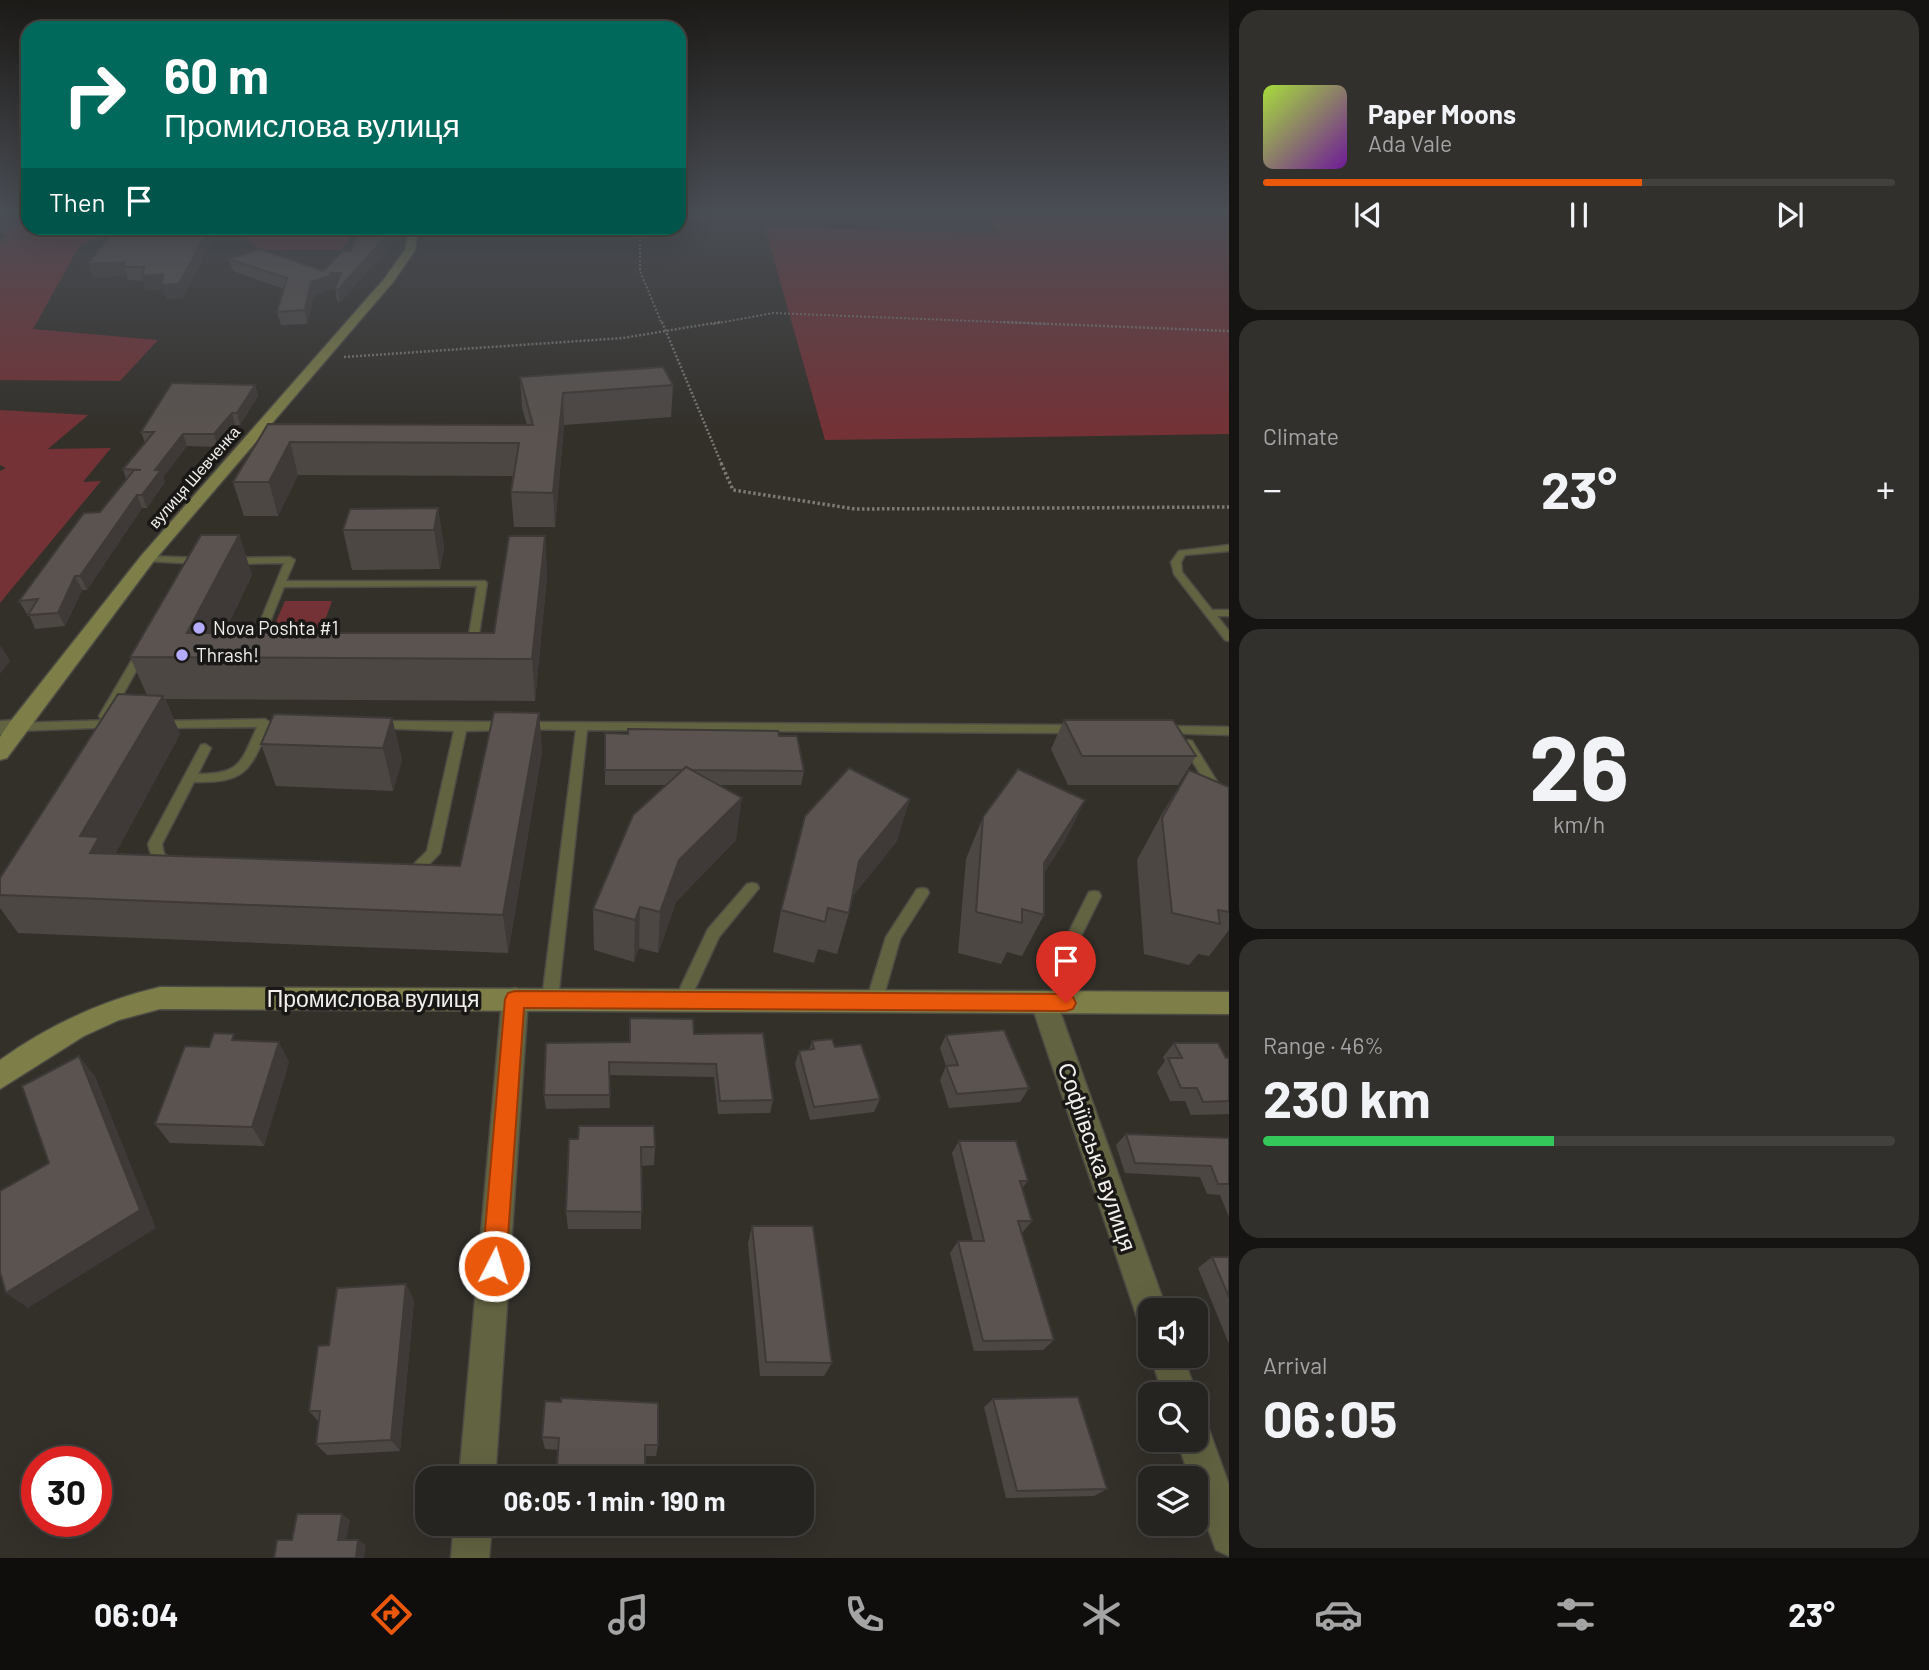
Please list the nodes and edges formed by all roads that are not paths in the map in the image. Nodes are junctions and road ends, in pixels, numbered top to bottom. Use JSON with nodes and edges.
{"nodes":[{"id":1,"x":382,"y":286,"type":"edge"},
{"id":2,"x":1229,"y":548,"type":"edge"},
{"id":3,"x":147,"y":559,"type":"junction"},
{"id":4,"x":193,"y":561,"type":"junction"},
{"id":5,"x":187,"y":573,"type":"edge"},
{"id":6,"x":282,"y":584,"type":"junction"},
{"id":7,"x":1209,"y":613,"type":"junction"},
{"id":8,"x":1229,"y":613,"type":"edge"},
{"id":9,"x":1229,"y":638,"type":"edge"},
{"id":10,"x":147,"y":643,"type":"edge"},
{"id":11,"x":268,"y":647,"type":"edge"},
{"id":12,"x":458,"y":648,"type":"edge"},
{"id":13,"x":128,"y":724,"type":"edge"},
{"id":14,"x":142,"y":724,"type":"edge"},
{"id":15,"x":370,"y":725,"type":"edge"},
{"id":16,"x":582,"y":726,"type":"junction"},
{"id":17,"x":461,"y":727,"type":"junction"},
{"id":18,"x":8,"y":728,"type":"edge"},
{"id":19,"x":1083,"y":729,"type":"edge"},
{"id":20,"x":97,"y":730,"type":"junction"},
{"id":21,"x":1152,"y":730,"type":"edge"},
{"id":22,"x":1180,"y":730,"type":"junction"},
{"id":23,"x":1229,"y":731,"type":"edge"},
{"id":24,"x":205,"y":748,"type":"dead end"},
{"id":25,"x":0,"y":753,"type":"edge"},
{"id":26,"x":190,"y":778,"type":"junction"},
{"id":27,"x":1229,"y":812,"type":"edge"},
{"id":28,"x":187,"y":867,"type":"edge"},
{"id":29,"x":400,"y":877,"type":"edge"},
{"id":30,"x":752,"y":888,"type":"dead end"},
{"id":31,"x":922,"y":892,"type":"dead end"},
{"id":32,"x":1094,"y":896,"type":"dead end"},
{"id":33,"x":515,"y":999,"type":"junction"},
{"id":34,"x":550,"y":999,"type":"junction"},
{"id":35,"x":681,"y":1001,"type":"junction"},
{"id":36,"x":874,"y":1002,"type":"junction"},
{"id":37,"x":1055,"y":1003,"type":"junction"},
{"id":38,"x":1229,"y":1003,"type":"edge"},
{"id":39,"x":0,"y":1076,"type":"edge"},
{"id":40,"x":1147,"y":1298,"type":"edge"},
{"id":41,"x":1199,"y":1452,"type":"edge"},
{"id":42,"x":478,"y":1466,"type":"edge"},
{"id":43,"x":472,"y":1536,"type":"edge"},
{"id":44,"x":1229,"y":1537,"type":"edge"},
{"id":45,"x":470,"y":1558,"type":"edge"}],
"edges":[{"from":1,"to":3,"type":"street","name":"вулиця Шевченка"},
{"from":2,"to":7,"type":"lane"},
{"from":3,"to":4,"type":"lane"},
{"from":3,"to":18,"type":"street","name":"вулиця Шевченка"},
{"from":4,"to":5,"type":"lane"},
{"from":4,"to":6,"type":"lane"},
{"from":6,"to":11,"type":"lane"},
{"from":6,"to":12,"type":"lane"},
{"from":7,"to":8,"type":"lane"},
{"from":7,"to":9,"type":"lane"},
{"from":10,"to":20,"type":"lane"},
{"from":13,"to":20,"type":"lane"},
{"from":14,"to":26,"type":"lane"},
{"from":15,"to":17,"type":"lane"},
{"from":16,"to":17,"type":"lane"},
{"from":16,"to":19,"type":"lane"},
{"from":16,"to":34,"type":"lane"},
{"from":17,"to":29,"type":"lane"},
{"from":18,"to":20,"type":"lane"},
{"from":18,"to":25,"type":"street","name":"вулиця Шевченка"},
{"from":21,"to":22,"type":"lane"},
{"from":22,"to":23,"type":"lane"},
{"from":22,"to":27,"type":"lane"},
{"from":24,"to":26,"type":"lane"},
{"from":26,"to":28,"type":"lane"},
{"from":30,"to":35,"type":"lane"},
{"from":31,"to":36,"type":"lane"},
{"from":32,"to":37,"type":"lane"},
{"from":33,"to":34,"type":"street","name":"Промислова вулиця"},
{"from":33,"to":39,"type":"street","name":"Промислова вулиця"},
{"from":33,"to":42,"type":"street"},
{"from":34,"to":35,"type":"street","name":"Промислова вулиця"},
{"from":35,"to":36,"type":"street","name":"Промислова вулиця"},
{"from":36,"to":37,"type":"street","name":"Промислова вулиця"},
{"from":37,"to":38,"type":"street","name":"Промислова вулиця"},
{"from":37,"to":40,"type":"street","name":"Софіївська вулиця"},
{"from":41,"to":44,"type":"street"},
{"from":43,"to":45,"type":"street"}]}
